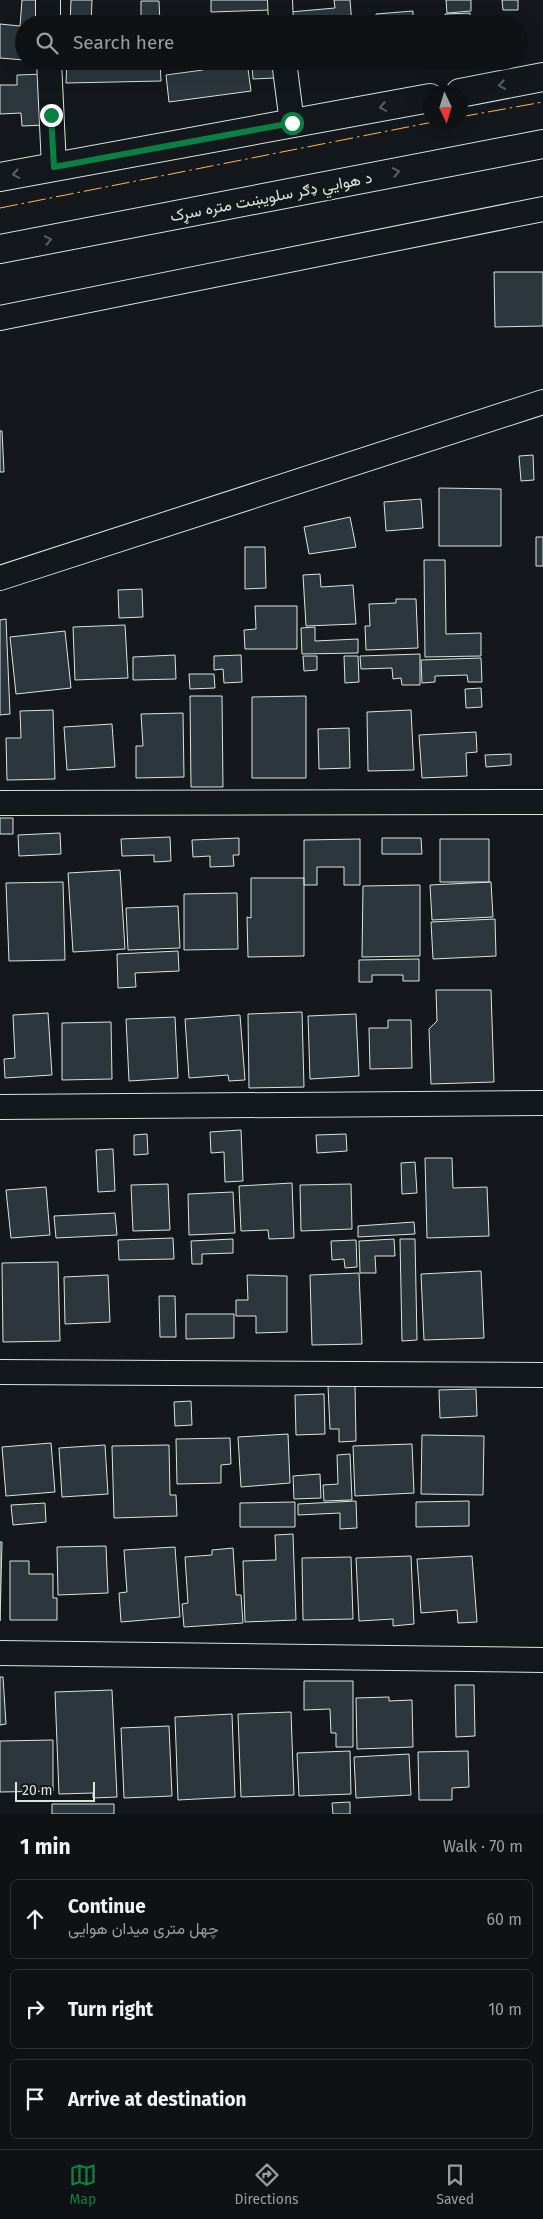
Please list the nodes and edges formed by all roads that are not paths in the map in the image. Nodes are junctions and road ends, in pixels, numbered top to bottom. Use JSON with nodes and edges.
{"nodes":[{"id":1,"x":48,"y":0,"type":"edge"},
{"id":2,"x":280,"y":0,"type":"edge"},
{"id":3,"x":48,"y":15,"type":"edge"},
{"id":4,"x":281,"y":15,"type":"edge"},
{"id":5,"x":49,"y":70,"type":"edge"},
{"id":6,"x":285,"y":70,"type":"edge"},
{"id":7,"x":543,"y":77,"type":"edge"},
{"id":8,"x":468,"y":91,"type":"edge"},
{"id":9,"x":423,"y":99,"type":"edge"},
{"id":10,"x":292,"y":123,"type":"junction"},
{"id":11,"x":543,"y":144,"type":"edge"},
{"id":12,"x":54,"y":167,"type":"junction"},
{"id":13,"x":0,"y":177,"type":"edge"},
{"id":14,"x":543,"y":209,"type":"edge"},
{"id":15,"x":0,"y":249,"type":"edge"},
{"id":16,"x":0,"y":318,"type":"edge"},
{"id":17,"x":543,"y":402,"type":"edge"},
{"id":18,"x":0,"y":578,"type":"edge"},
{"id":19,"x":543,"y":802,"type":"edge"},
{"id":20,"x":0,"y":803,"type":"edge"},
{"id":21,"x":543,"y":1103,"type":"edge"},
{"id":22,"x":0,"y":1107,"type":"edge"},
{"id":23,"x":0,"y":1372,"type":"edge"},
{"id":24,"x":543,"y":1375,"type":"edge"},
{"id":25,"x":0,"y":1653,"type":"edge"},
{"id":26,"x":543,"y":1660,"type":"edge"}],
"edges":[{"from":1,"to":3,"type":"street"},
{"from":2,"to":4,"type":"street"},
{"from":5,"to":12,"type":"street"},
{"from":6,"to":10,"type":"street"},
{"from":7,"to":8,"type":"main road","one_way":true},
{"from":9,"to":10,"type":"main road","one_way":true},
{"from":10,"to":12,"type":"main road"},
{"from":15,"to":11,"type":"main road","name":"د هوايي ډګر سلویښت متره سړک","one_way":true},
{"from":12,"to":13,"type":"main road","one_way":true},
{"from":14,"to":16,"type":"street"},
{"from":17,"to":18,"type":"street"},
{"from":19,"to":20,"type":"street"},
{"from":21,"to":22,"type":"street"},
{"from":23,"to":24,"type":"street"},
{"from":25,"to":26,"type":"street"}]}
